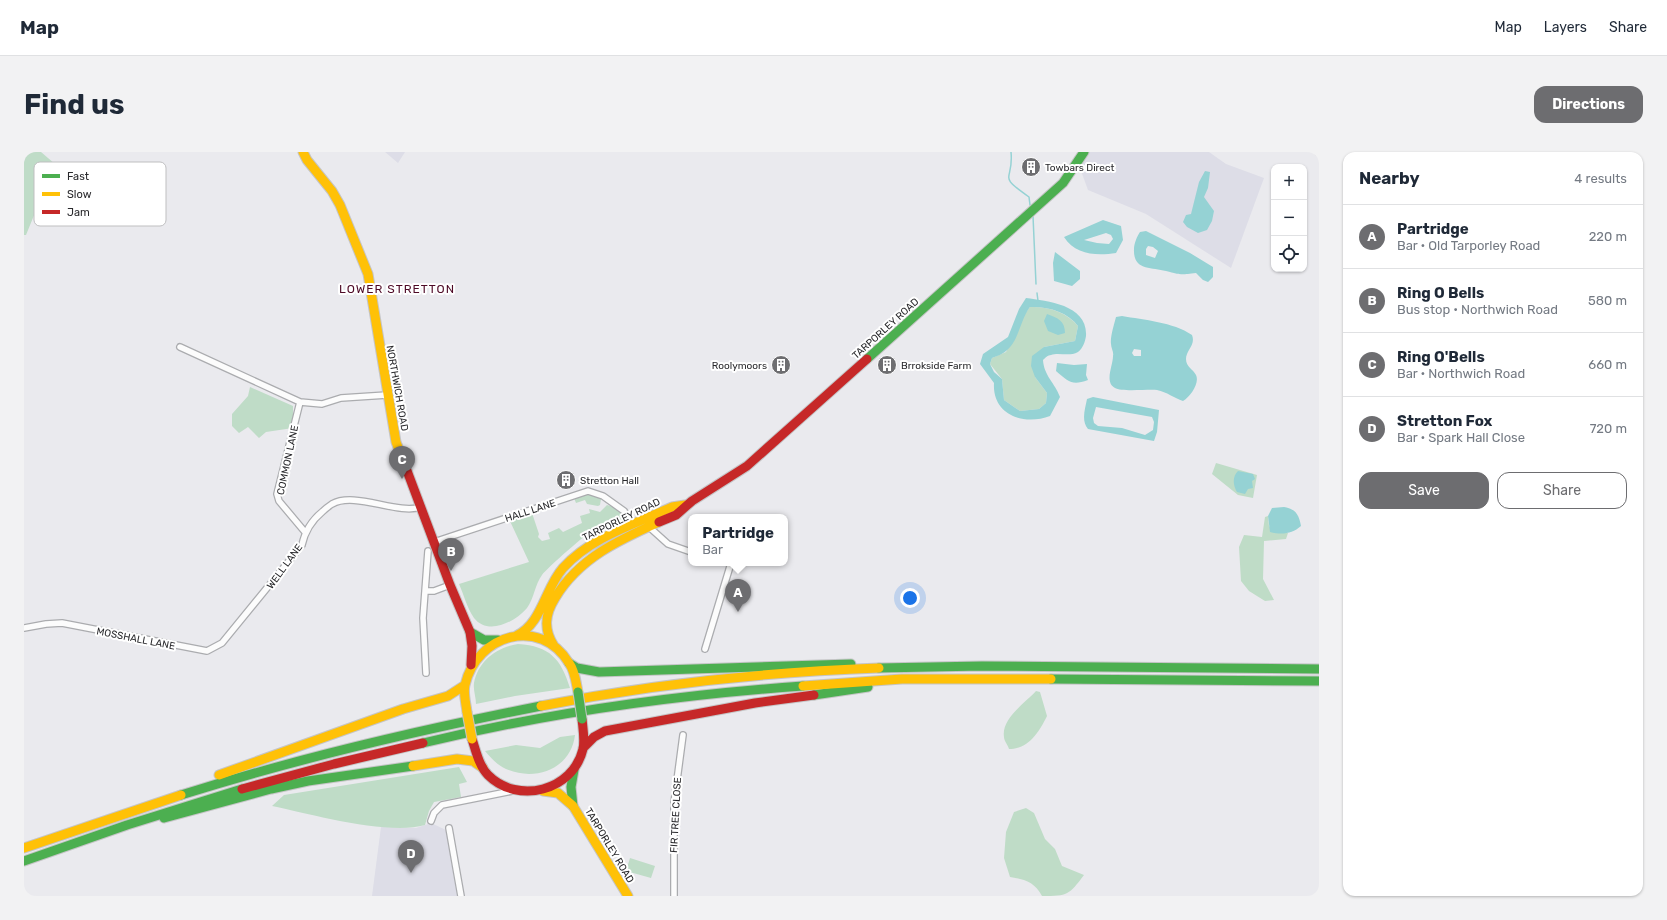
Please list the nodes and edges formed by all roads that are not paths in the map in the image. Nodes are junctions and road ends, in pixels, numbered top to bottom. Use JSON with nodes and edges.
{"nodes":[{"id":1,"x":303,"y":152,"type":"edge"},
{"id":2,"x":1084,"y":152,"type":"edge"},
{"id":3,"x":180,"y":347,"type":"dead end"},
{"id":4,"x":387,"y":395,"type":"junction"},
{"id":5,"x":300,"y":402,"type":"junction"},
{"id":6,"x":685,"y":506,"type":"junction"},
{"id":7,"x":421,"y":507,"type":"junction"},
{"id":8,"x":624,"y":511,"type":"dead end"},
{"id":9,"x":639,"y":522,"type":"junction"},
{"id":10,"x":650,"y":527,"type":"junction"},
{"id":11,"x":305,"y":532,"type":"junction"},
{"id":12,"x":434,"y":542,"type":"junction"},
{"id":13,"x":428,"y":551,"type":"dead end"},
{"id":14,"x":688,"y":551,"type":"edge"},
{"id":15,"x":730,"y":566,"type":"edge"},
{"id":16,"x":450,"y":586,"type":"junction"},
{"id":17,"x":425,"y":591,"type":"junction"},
{"id":18,"x":238,"y":624,"type":"joint"},
{"id":19,"x":24,"y":628,"type":"edge"},
{"id":20,"x":470,"y":632,"type":"junction"},
{"id":21,"x":516,"y":636,"type":"junction"},
{"id":22,"x":498,"y":640,"type":"junction"},
{"id":23,"x":554,"y":646,"type":"junction"},
{"id":24,"x":705,"y":649,"type":"dead end"},
{"id":25,"x":471,"y":665,"type":"junction"},
{"id":26,"x":573,"y":666,"type":"junction"},
{"id":27,"x":921,"y":666,"type":"junction"},
{"id":28,"x":1319,"y":669,"type":"edge"},
{"id":29,"x":426,"y":673,"type":"dead end"},
{"id":30,"x":922,"y":678,"type":"junction"},
{"id":31,"x":1319,"y":681,"type":"edge"},
{"id":32,"x":465,"y":685,"type":"junction"},
{"id":33,"x":683,"y":735,"type":"dead end"},
{"id":34,"x":583,"y":748,"type":"junction"},
{"id":35,"x":483,"y":768,"type":"junction"},
{"id":36,"x":574,"y":770,"type":"junction"},
{"id":37,"x":492,"y":778,"type":"junction"},
{"id":38,"x":518,"y":791,"type":"junction"},
{"id":39,"x":541,"y":791,"type":"junction"},
{"id":40,"x":488,"y":795,"type":"junction"},
{"id":41,"x":155,"y":802,"type":"junction"},
{"id":42,"x":573,"y":806,"type":"junction"},
{"id":43,"x":431,"y":821,"type":"dead end"},
{"id":44,"x":123,"y":825,"type":"junction"},
{"id":45,"x":449,"y":828,"type":"dead end"},
{"id":46,"x":24,"y":848,"type":"edge"},
{"id":47,"x":24,"y":861,"type":"edge"},
{"id":48,"x":461,"y":896,"type":"edge"},
{"id":49,"x":628,"y":896,"type":"edge"},
{"id":50,"x":674,"y":896,"type":"edge"}],
"edges":[{"from":1,"to":4,"type":"main road","name":"NORTHWICH ROAD"},
{"from":2,"to":6,"type":"main road","name":"TARPORLEY ROAD"},
{"from":3,"to":5,"type":"street"},
{"from":4,"to":5,"type":"street"},
{"from":4,"to":7,"type":"main road","name":"NORTHWICH ROAD"},
{"from":5,"to":11,"type":"street","name":"COMMON LANE"},
{"from":6,"to":9,"type":"main road","name":"TARPORLEY ROAD"},
{"from":6,"to":10,"type":"main road","name":"TARPORLEY ROAD"},
{"from":7,"to":11,"type":"street","name":"WELL LANE"},
{"from":7,"to":12,"type":"main road","name":"NORTHWICH ROAD"},
{"from":8,"to":12,"type":"street","name":"HALL LANE"},
{"from":9,"to":10,"type":"street"},
{"from":9,"to":21,"type":"main road","name":"TARPORLEY ROAD"},
{"from":10,"to":14,"type":"street"},
{"from":10,"to":23,"type":"main road","name":"TARPORLEY ROAD"},
{"from":11,"to":18,"type":"street","name":"WELL LANE"},
{"from":12,"to":16,"type":"main road","name":"NORTHWICH ROAD"},
{"from":13,"to":17,"type":"street"},
{"from":15,"to":24,"type":"street"},
{"from":16,"to":17,"type":"street"},
{"from":16,"to":20,"type":"main road","name":"NORTHWICH ROAD"},
{"from":17,"to":29,"type":"street"},
{"from":18,"to":19,"type":"street","name":"MOSSHALL LANE"},
{"from":20,"to":22,"type":"main road"},
{"from":20,"to":25,"type":"main road","name":"NORTHWICH ROAD"},
{"from":21,"to":22,"type":"main road"},
{"from":21,"to":23,"type":"main road"},
{"from":22,"to":25,"type":"main road"},
{"from":23,"to":26,"type":"main road"},
{"from":25,"to":32,"type":"main road"},
{"from":26,"to":27,"type":"main road"},
{"from":26,"to":34,"type":"main road","bridge":true},
{"from":27,"to":28,"type":"main road"},
{"from":27,"to":41,"type":"main road"},
{"from":30,"to":31,"type":"main road"},
{"from":30,"to":34,"type":"main road"},
{"from":30,"to":44,"type":"main road"},
{"from":32,"to":35,"type":"main road","bridge":true},
{"from":32,"to":41,"type":"main road"},
{"from":33,"to":50,"type":"street","name":"FIR TREE CLOSE"},
{"from":34,"to":36,"type":"main road"},
{"from":35,"to":37,"type":"main road"},
{"from":35,"to":44,"type":"main road"},
{"from":36,"to":39,"type":"main road"},
{"from":36,"to":42,"type":"main road","name":"TARPORLEY ROAD"},
{"from":37,"to":38,"type":"main road"},
{"from":37,"to":40,"type":"street"},
{"from":38,"to":39,"type":"main road"},
{"from":38,"to":40,"type":"street"},
{"from":39,"to":42,"type":"main road","name":"TARPORLEY ROAD"},
{"from":40,"to":43,"type":"street"},
{"from":41,"to":46,"type":"main road"},
{"from":42,"to":49,"type":"main road","name":"TARPORLEY ROAD"},
{"from":44,"to":47,"type":"main road"},
{"from":45,"to":48,"type":"street"}]}
